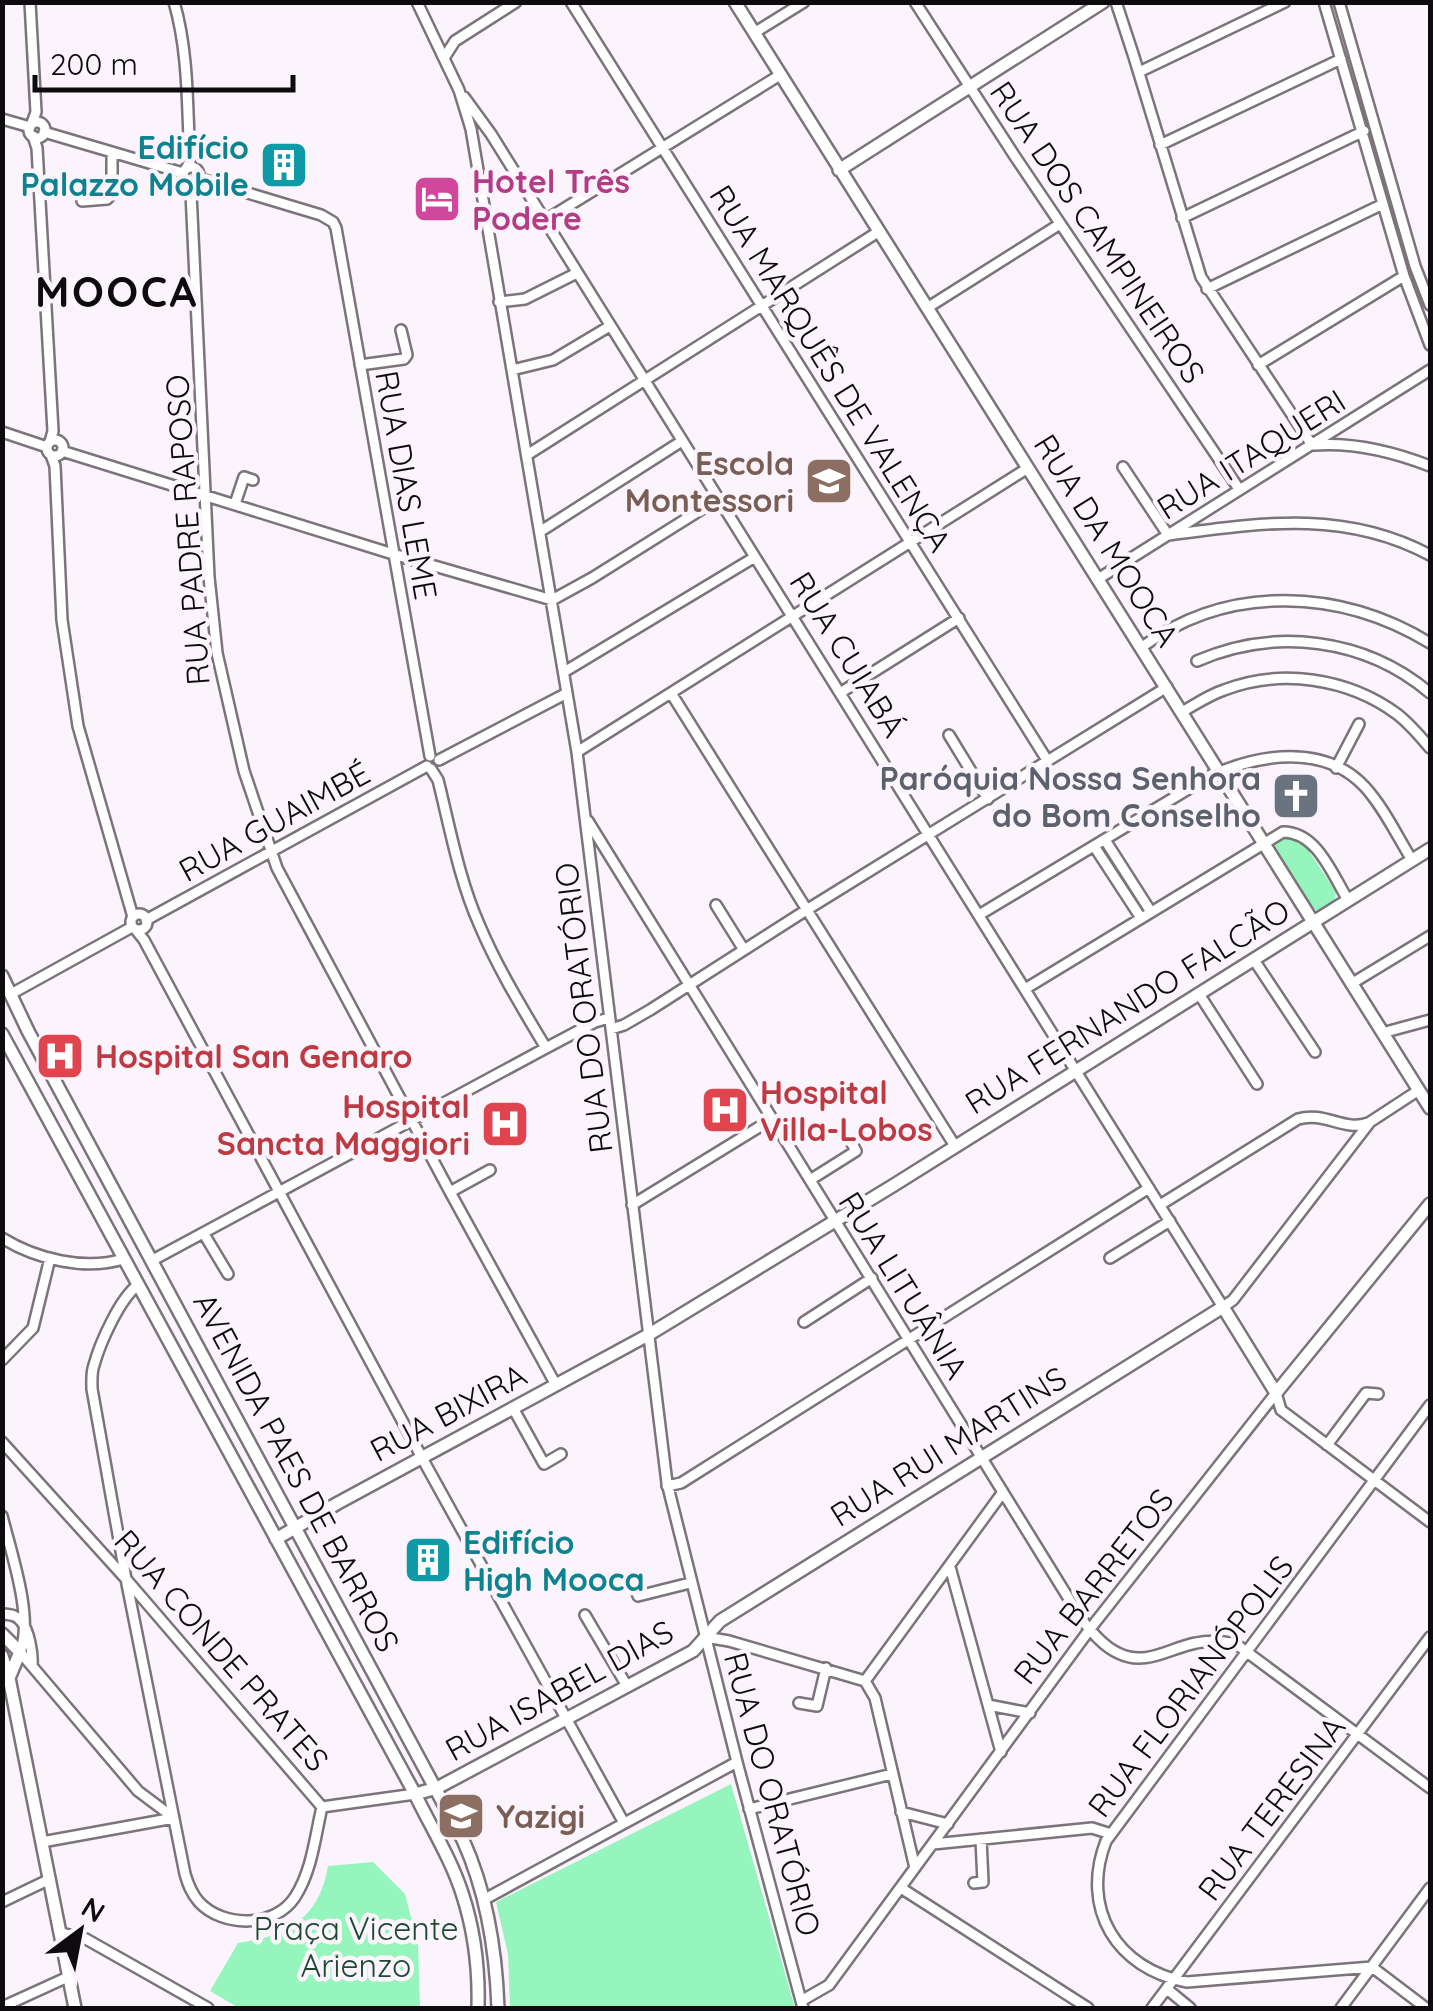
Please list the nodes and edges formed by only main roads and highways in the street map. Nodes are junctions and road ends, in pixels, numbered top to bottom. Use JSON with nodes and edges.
{"nodes":[{"id":1,"x":736,"y":2,"type":"edge"},
{"id":2,"x":1103,"y":2,"type":"edge"},
{"id":3,"x":839,"y":170,"type":"junction"},
{"id":4,"x":1430,"y":849,"type":"edge"},
{"id":5,"x":1312,"y":923,"type":"junction"},
{"id":6,"x":2,"y":976,"type":"edge"},
{"id":7,"x":2,"y":1034,"type":"edge"},
{"id":8,"x":1430,"y":1108,"type":"edge"},
{"id":9,"x":94,"y":1202,"type":"junction"},
{"id":10,"x":1430,"y":1204,"type":"edge"},
{"id":11,"x":151,"y":1262,"type":"junction"},
{"id":12,"x":1223,"y":1307,"type":"joint"},
{"id":13,"x":648,"y":1335,"type":"joint"},
{"id":14,"x":1276,"y":1393,"type":"joint"},
{"id":15,"x":296,"y":1527,"type":"junction"},
{"id":16,"x":276,"y":1540,"type":"junction"},
{"id":17,"x":2,"y":1634,"type":"edge"},
{"id":18,"x":706,"y":1637,"type":"joint"},
{"id":19,"x":2,"y":1656,"type":"edge"},
{"id":20,"x":8,"y":1688,"type":"edge"},
{"id":21,"x":437,"y":1788,"type":"junction"},
{"id":22,"x":415,"y":1794,"type":"junction"},
{"id":23,"x":76,"y":2008,"type":"edge"},
{"id":24,"x":478,"y":2008,"type":"edge"},
{"id":25,"x":498,"y":2008,"type":"edge"}],
"edges":[{"from":1,"to":3,"type":"main road","name":"RUA DA MOOCA"},
{"from":2,"to":3,"type":"main road"},
{"from":3,"to":5,"type":"main road","name":"RUA DA MOOCA"},
{"from":4,"to":5,"type":"main road","name":"RUA FERNANDO FALCÃO"},
{"from":5,"to":8,"type":"main road","name":"RUA DA MOOCA"},
{"from":5,"to":13,"type":"main road","name":"RUA FERNANDO FALCÃO"},
{"from":6,"to":11,"type":"main road","name":"AVENIDA PAES DE BARROS"},
{"from":7,"to":9,"type":"main road","name":"AVENIDA PAES DE BARROS"},
{"from":9,"to":11,"type":"main road"},
{"from":9,"to":16,"type":"main road","name":"AVENIDA PAES DE BARROS"},
{"from":10,"to":14,"type":"main road","name":"RUA BARRETOS"},
{"from":11,"to":15,"type":"main road","name":"AVENIDA PAES DE BARROS"},
{"from":12,"to":14,"type":"main road","name":"RUA CUIABÁ"},
{"from":12,"to":18,"type":"main road","name":"RUA RUI MARTINS"},
{"from":13,"to":15,"type":"main road","name":"RUA BIXIRA"},
{"from":15,"to":16,"type":"main road","name":"RUA BIXIRA"},
{"from":15,"to":21,"type":"main road","name":"AVENIDA PAES DE BARROS"},
{"from":16,"to":22,"type":"main road","name":"AVENIDA PAES DE BARROS"},
{"from":17,"to":20,"type":"main road"},
{"from":18,"to":21,"type":"main road","name":"RUA ISABEL DIAS"},
{"from":19,"to":20,"type":"main road"},
{"from":20,"to":23,"type":"main road"},
{"from":21,"to":22,"type":"main road","name":"RUA CONDE PRATES"},
{"from":21,"to":25,"type":"main road","name":"AVENIDA PAES DE BARROS"},
{"from":22,"to":24,"type":"main road","name":"AVENIDA PAES DE BARROS"}]}
